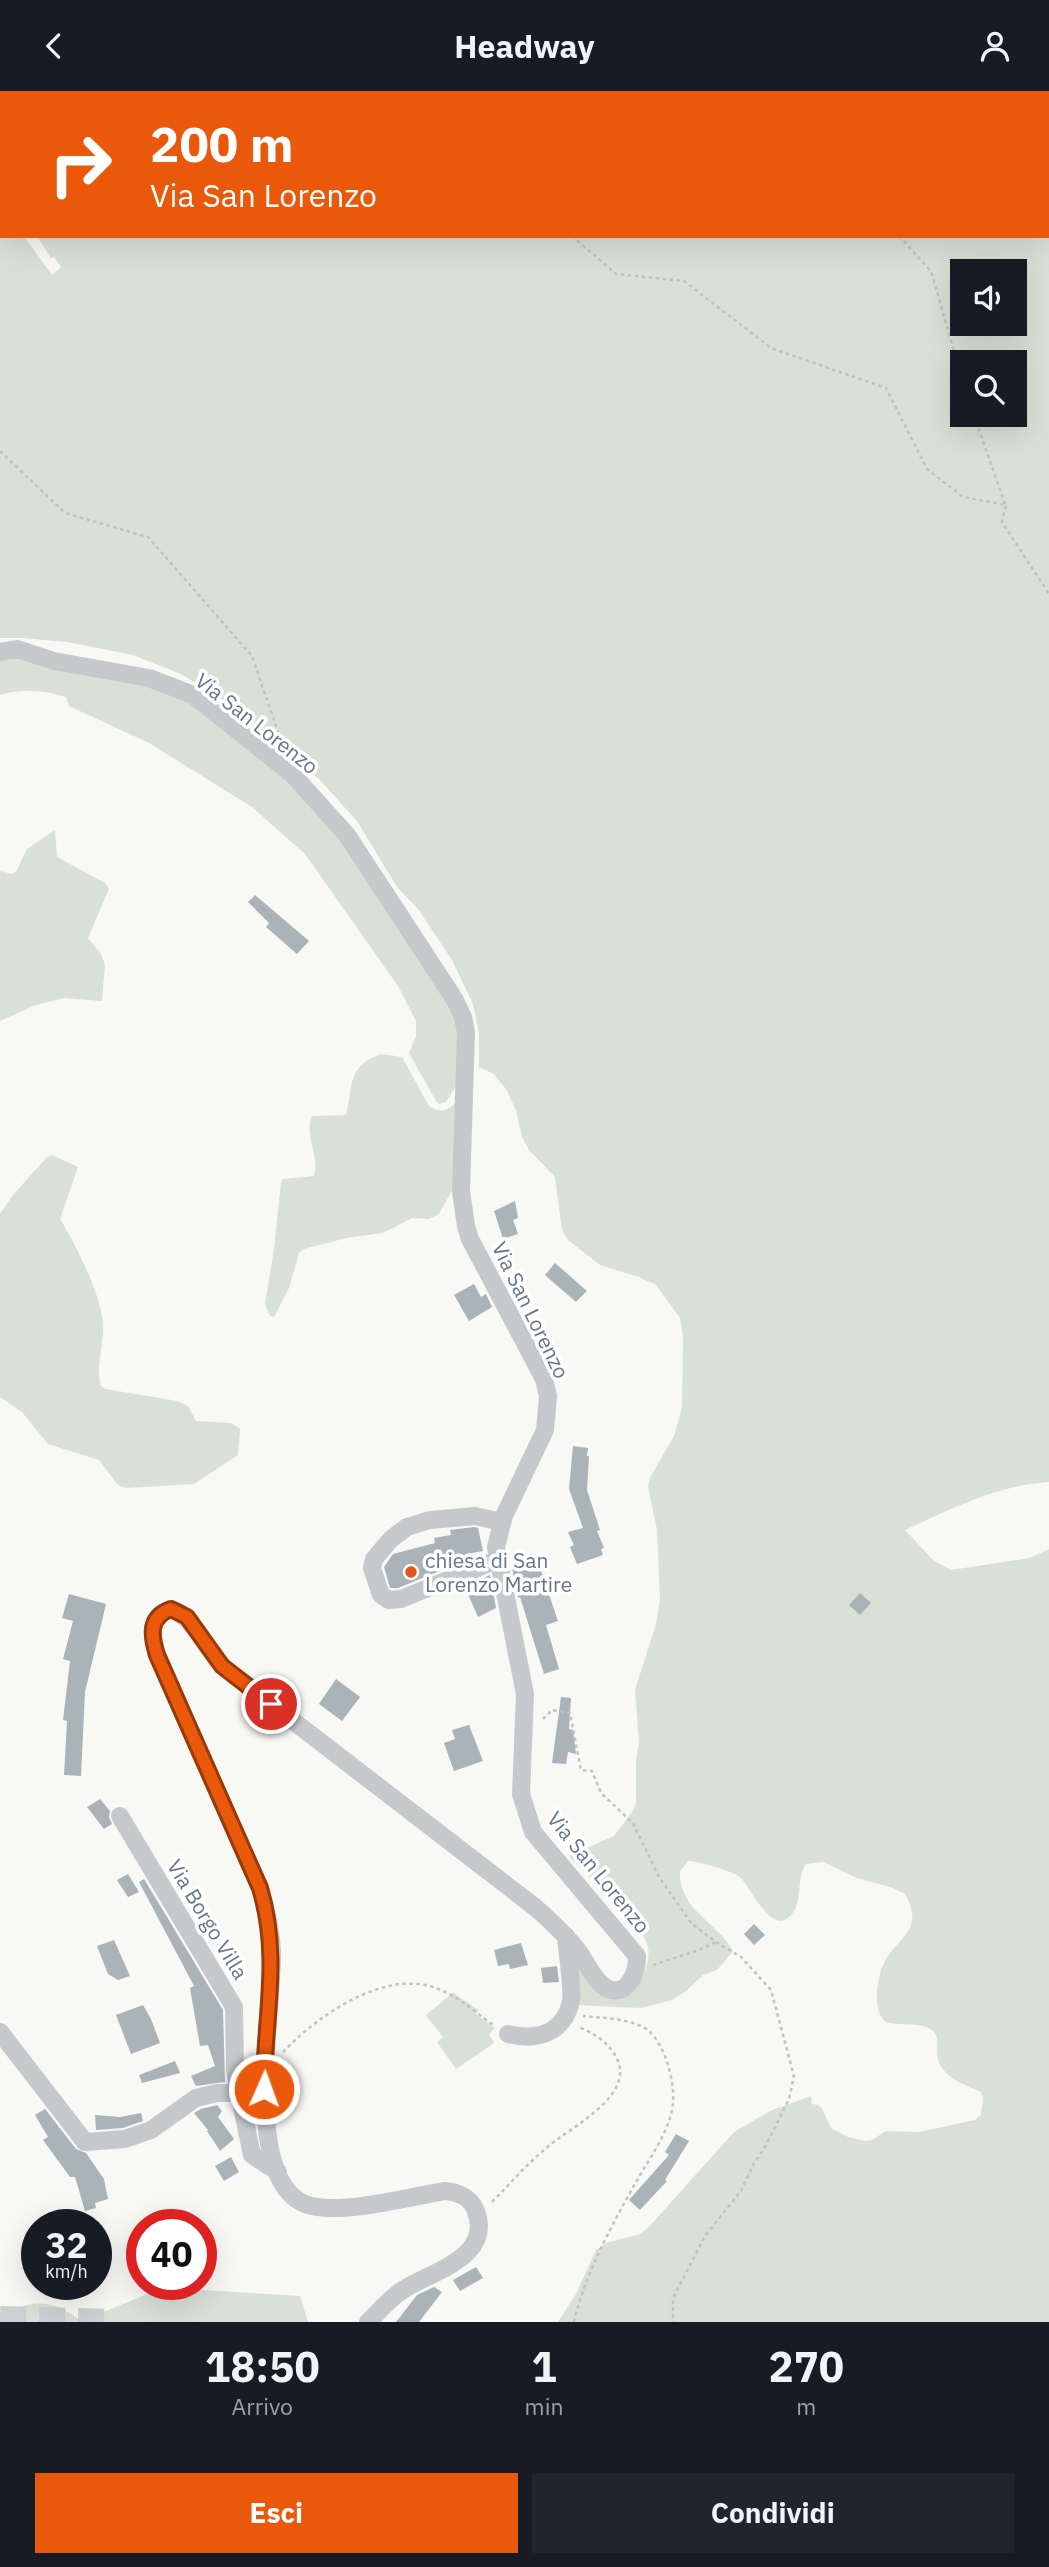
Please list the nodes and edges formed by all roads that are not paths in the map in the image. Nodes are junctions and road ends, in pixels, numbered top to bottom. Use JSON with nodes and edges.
{"nodes":[{"id":1,"x":0,"y":652,"type":"edge"},
{"id":2,"x":502,"y":1522,"type":"junction"},
{"id":3,"x":497,"y":1560,"type":"junction"},
{"id":4,"x":120,"y":1816,"type":"dead end"},
{"id":5,"x":566,"y":1935,"type":"junction"},
{"id":6,"x":0,"y":2032,"type":"edge"},
{"id":7,"x":508,"y":2034,"type":"road end"},
{"id":8,"x":239,"y":2093,"type":"junction"},
{"id":9,"x":278,"y":2172,"type":"junction"},
{"id":10,"x":370,"y":2321,"type":"edge"}],
"edges":[{"from":1,"to":2,"type":"street","name":"Via San Lorenzo"},
{"from":2,"to":3,"type":"street","name":"Via San Lorenzo"},
{"from":2,"to":3,"type":"street"},
{"from":3,"to":5,"type":"street","name":"Via San Lorenzo"},
{"from":4,"to":8,"type":"street","name":"Via Borgo Villa"},
{"from":5,"to":7,"type":"street"},
{"from":5,"to":9,"type":"street"},
{"from":6,"to":8,"type":"street"},
{"from":8,"to":9,"type":"street","name":"Via Borgo Villa"},
{"from":9,"to":10,"type":"street"}]}
